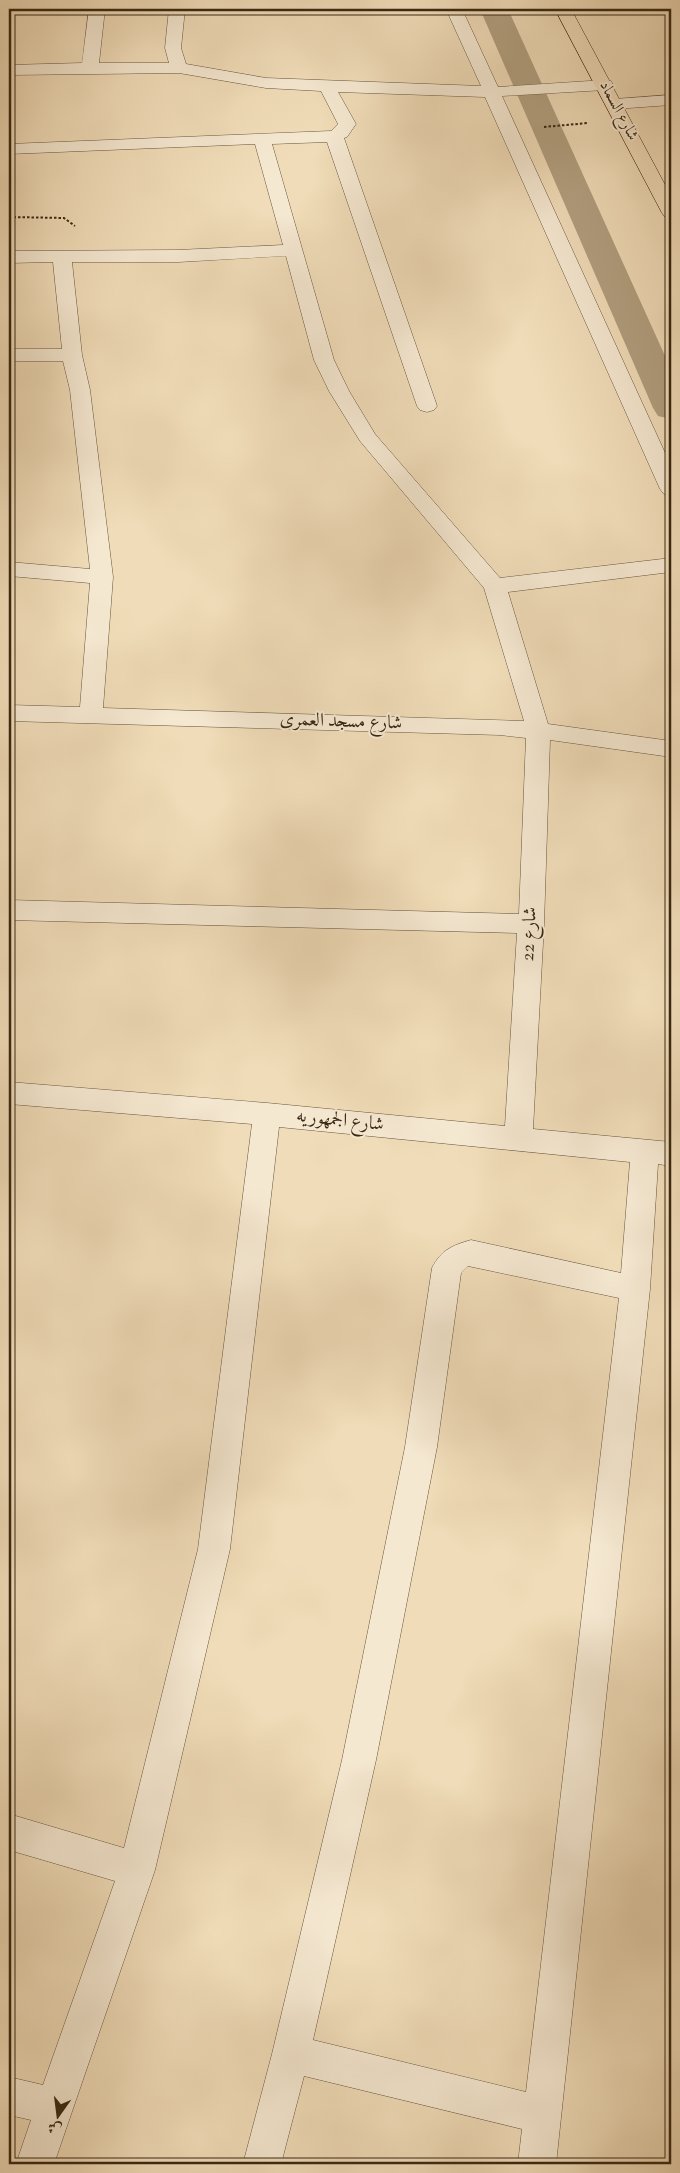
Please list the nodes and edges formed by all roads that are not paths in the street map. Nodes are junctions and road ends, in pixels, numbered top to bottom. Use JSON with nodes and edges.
{"nodes":[{"id":1,"x":97,"y":9,"type":"edge"},
{"id":2,"x":177,"y":9,"type":"edge"},
{"id":3,"x":454,"y":9,"type":"edge"},
{"id":4,"x":563,"y":9,"type":"edge"},
{"id":5,"x":90,"y":68,"type":"junction"},
{"id":6,"x":179,"y":68,"type":"junction"},
{"id":7,"x":9,"y":70,"type":"edge"},
{"id":8,"x":605,"y":85,"type":"junction"},
{"id":9,"x":327,"y":86,"type":"junction"},
{"id":10,"x":492,"y":92,"type":"junction"},
{"id":11,"x":671,"y":100,"type":"edge"},
{"id":12,"x":615,"y":104,"type":"junction"},
{"id":13,"x":334,"y":136,"type":"junction"},
{"id":14,"x":262,"y":138,"type":"junction"},
{"id":15,"x":9,"y":149,"type":"edge"},
{"id":16,"x":665,"y":188,"type":"edge"},
{"id":17,"x":671,"y":213,"type":"edge"},
{"id":18,"x":294,"y":250,"type":"junction"},
{"id":19,"x":9,"y":257,"type":"edge"},
{"id":20,"x":62,"y":257,"type":"junction"},
{"id":21,"x":9,"y":355,"type":"edge"},
{"id":22,"x":72,"y":355,"type":"junction"},
{"id":23,"x":427,"y":406,"type":"dead end"},
{"id":24,"x":671,"y":489,"type":"edge"},
{"id":25,"x":671,"y":566,"type":"edge"},
{"id":26,"x":9,"y":569,"type":"edge"},
{"id":27,"x":102,"y":576,"type":"junction"},
{"id":28,"x":496,"y":586,"type":"junction"},
{"id":29,"x":9,"y":712,"type":"edge"},
{"id":30,"x":91,"y":714,"type":"junction"},
{"id":31,"x":538,"y":730,"type":"junction"},
{"id":32,"x":671,"y":749,"type":"edge"},
{"id":33,"x":9,"y":910,"type":"edge"},
{"id":34,"x":531,"y":924,"type":"junction"},
{"id":35,"x":9,"y":1093,"type":"edge"},
{"id":36,"x":267,"y":1114,"type":"junction"},
{"id":37,"x":518,"y":1139,"type":"junction"},
{"id":38,"x":658,"y":1153,"type":"edge"},
{"id":39,"x":635,"y":1289,"type":"junction"},
{"id":40,"x":9,"y":1832,"type":"edge"},
{"id":41,"x":137,"y":1870,"type":"junction"},
{"id":42,"x":291,"y":2054,"type":"junction"},
{"id":43,"x":9,"y":2096,"type":"edge"},
{"id":44,"x":54,"y":2107,"type":"junction"},
{"id":45,"x":542,"y":2115,"type":"junction"},
{"id":46,"x":35,"y":2164,"type":"edge"},
{"id":47,"x":262,"y":2164,"type":"edge"},
{"id":48,"x":537,"y":2164,"type":"edge"}],
"edges":[{"from":1,"to":5,"type":"street"},
{"from":2,"to":6,"type":"street"},
{"from":3,"to":10,"type":"street"},
{"from":4,"to":8,"type":"highway","name":"شارع السماد"},
{"from":5,"to":6,"type":"street"},
{"from":5,"to":7,"type":"street"},
{"from":6,"to":9,"type":"street"},
{"from":8,"to":10,"type":"street"},
{"from":8,"to":12,"type":"highway","name":"شارع السماد"},
{"from":9,"to":10,"type":"street"},
{"from":9,"to":13,"type":"street"},
{"from":10,"to":24,"type":"street"},
{"from":11,"to":12,"type":"street"},
{"from":12,"to":16,"type":"highway","name":"شارع السماد"},
{"from":13,"to":14,"type":"street"},
{"from":13,"to":23,"type":"street"},
{"from":14,"to":15,"type":"street"},
{"from":14,"to":18,"type":"street"},
{"from":16,"to":17,"type":"highway","name":"شارع السماد"},
{"from":18,"to":20,"type":"street"},
{"from":18,"to":28,"type":"street"},
{"from":19,"to":20,"type":"street"},
{"from":20,"to":22,"type":"street"},
{"from":21,"to":22,"type":"street"},
{"from":22,"to":27,"type":"street"},
{"from":25,"to":28,"type":"street"},
{"from":26,"to":27,"type":"street"},
{"from":27,"to":30,"type":"street"},
{"from":28,"to":31,"type":"street","name":"شارع 22"},
{"from":29,"to":30,"type":"street","name":"شارع مسجد العمرى"},
{"from":30,"to":31,"type":"street","name":"شارع مسجد العمرى"},
{"from":31,"to":32,"type":"street","name":"شارع مسجد العمرى"},
{"from":31,"to":34,"type":"street","name":"شارع 22"},
{"from":33,"to":34,"type":"street"},
{"from":34,"to":37,"type":"street","name":"شارع 22"},
{"from":35,"to":36,"type":"street","name":"شارع الجمهوريه"},
{"from":36,"to":37,"type":"street","name":"شارع الجمهوريه"},
{"from":36,"to":41,"type":"street"},
{"from":37,"to":38,"type":"street","name":"شارع الجمهوريه"},
{"from":38,"to":39,"type":"street"},
{"from":39,"to":42,"type":"street"},
{"from":39,"to":45,"type":"street"},
{"from":40,"to":41,"type":"street"},
{"from":41,"to":44,"type":"street"},
{"from":42,"to":45,"type":"street"},
{"from":42,"to":47,"type":"street"},
{"from":43,"to":44,"type":"street"},
{"from":44,"to":46,"type":"street"},
{"from":45,"to":48,"type":"street"}]}
